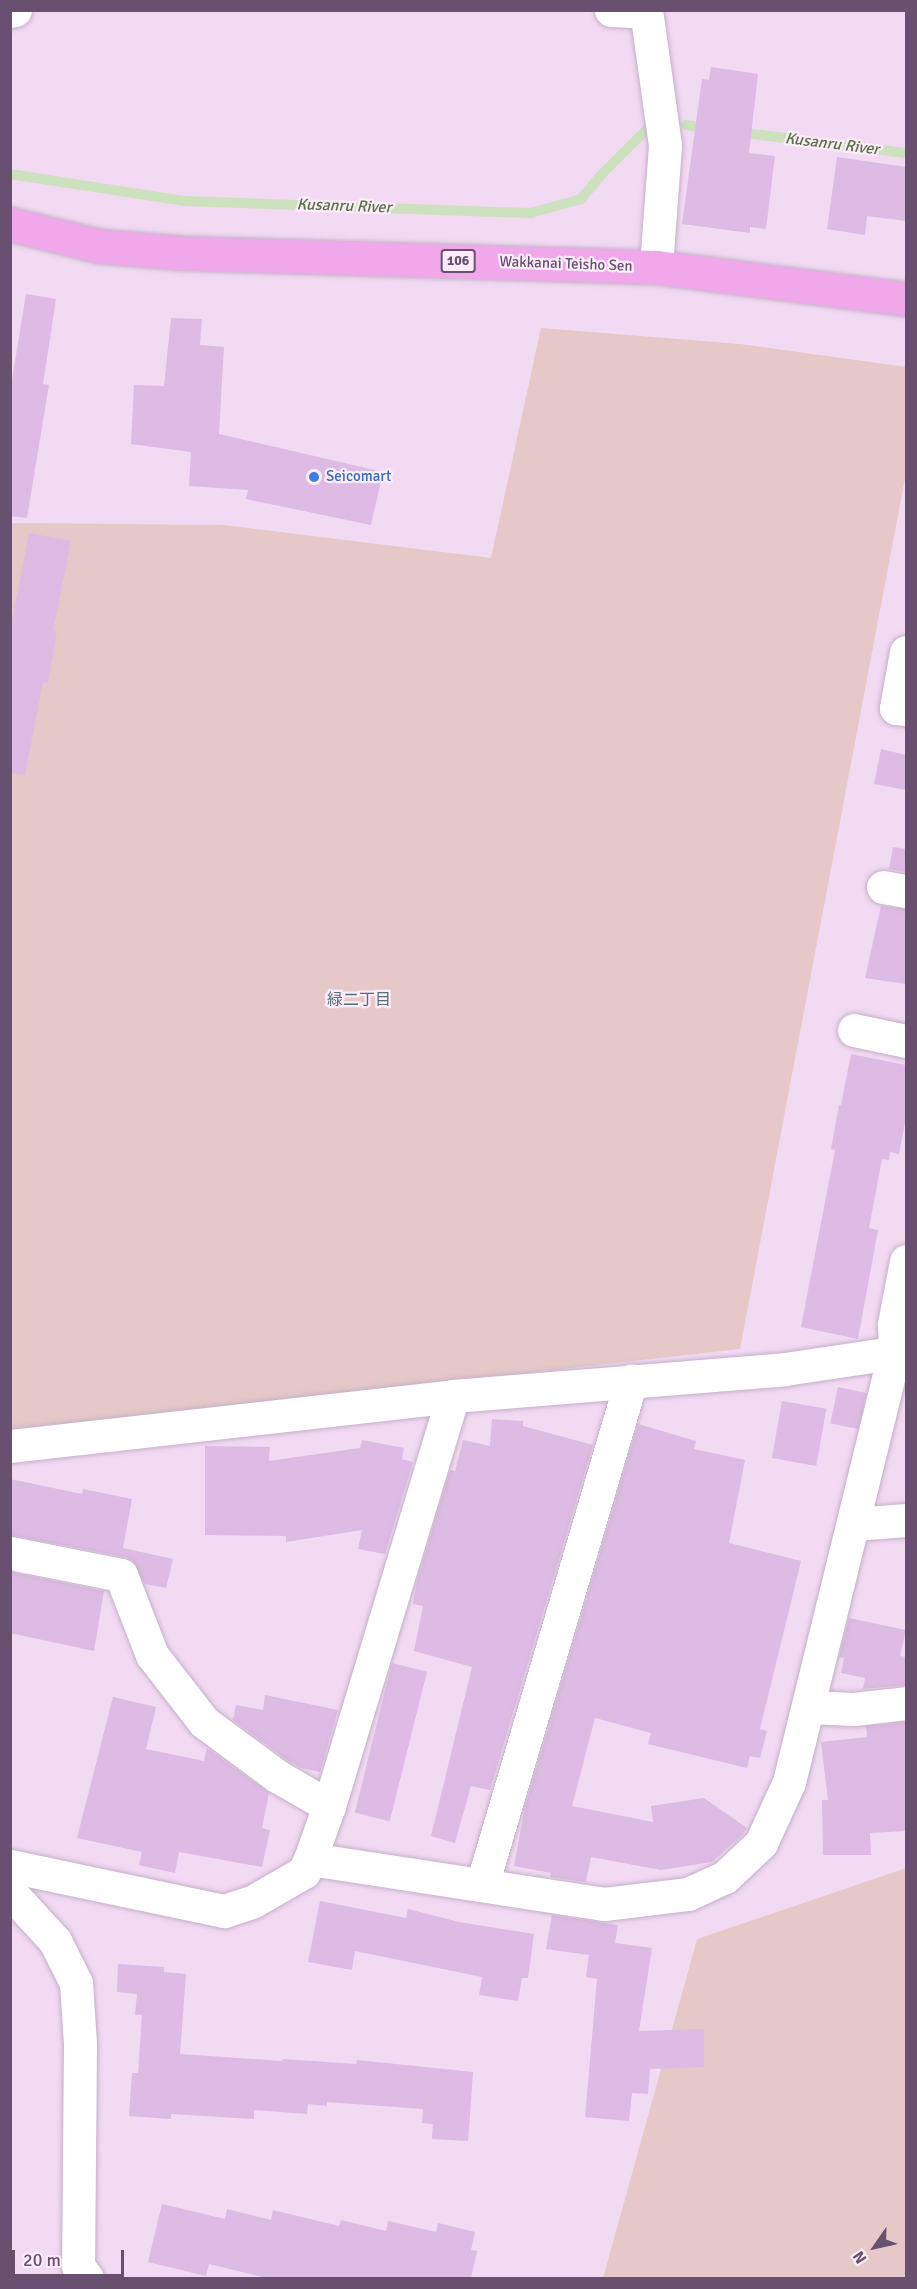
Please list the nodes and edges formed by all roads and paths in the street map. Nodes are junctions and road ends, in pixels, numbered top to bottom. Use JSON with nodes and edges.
{"nodes":[{"id":1,"x":15,"y":10,"type":"edge"},
{"id":2,"x":611,"y":10,"type":"edge"},
{"id":3,"x":10,"y":11,"type":"edge"},
{"id":4,"x":646,"y":11,"type":"edge"},
{"id":5,"x":10,"y":224,"type":"edge"},
{"id":6,"x":656,"y":267,"type":"junction"},
{"id":7,"x":906,"y":299,"type":"edge"},
{"id":8,"x":906,"y":652,"type":"edge"},
{"id":9,"x":906,"y":709,"type":"edge"},
{"id":10,"x":854,"y":1030,"type":"dead end"},
{"id":11,"x":906,"y":1041,"type":"edge"},
{"id":12,"x":906,"y":1261,"type":"edge"},
{"id":13,"x":901,"y":1352,"type":"edge"},
{"id":14,"x":631,"y":1381,"type":"junction"},
{"id":15,"x":453,"y":1396,"type":"junction"},
{"id":16,"x":10,"y":1446,"type":"edge"},
{"id":17,"x":906,"y":1520,"type":"edge"},
{"id":18,"x":854,"y":1524,"type":"junction"},
{"id":19,"x":10,"y":1553,"type":"edge"},
{"id":20,"x":906,"y":1703,"type":"edge"},
{"id":21,"x":808,"y":1707,"type":"junction"},
{"id":22,"x":329,"y":1806,"type":"junction"},
{"id":23,"x":310,"y":1859,"type":"junction"},
{"id":24,"x":10,"y":1866,"type":"edge"},
{"id":25,"x":482,"y":1885,"type":"junction"},
{"id":26,"x":10,"y":1893,"type":"edge"},
{"id":27,"x":87,"y":2278,"type":"edge"}],
"edges":[{"from":1,"to":3,"type":"street"},
{"from":2,"to":4,"type":"street"},
{"from":4,"to":6,"type":"street"},
{"from":5,"to":6,"type":"main road","name":"Wakkanai Teisho Sen","number":"106"},
{"from":6,"to":7,"type":"main road","name":"Wakkanai Teisho Sen","number":"106"},
{"from":8,"to":9,"type":"street"},
{"from":10,"to":11,"type":"street"},
{"from":12,"to":13,"type":"street"},
{"from":13,"to":14,"type":"street"},
{"from":13,"to":18,"type":"street"},
{"from":14,"to":15,"type":"street"},
{"from":14,"to":25,"type":"street"},
{"from":15,"to":16,"type":"street"},
{"from":15,"to":22,"type":"street"},
{"from":17,"to":18,"type":"street"},
{"from":18,"to":21,"type":"street"},
{"from":19,"to":22,"type":"street"},
{"from":20,"to":21,"type":"street"},
{"from":21,"to":25,"type":"street"},
{"from":22,"to":23,"type":"street"},
{"from":23,"to":24,"type":"street"},
{"from":23,"to":25,"type":"street"},
{"from":26,"to":27,"type":"street"}]}
